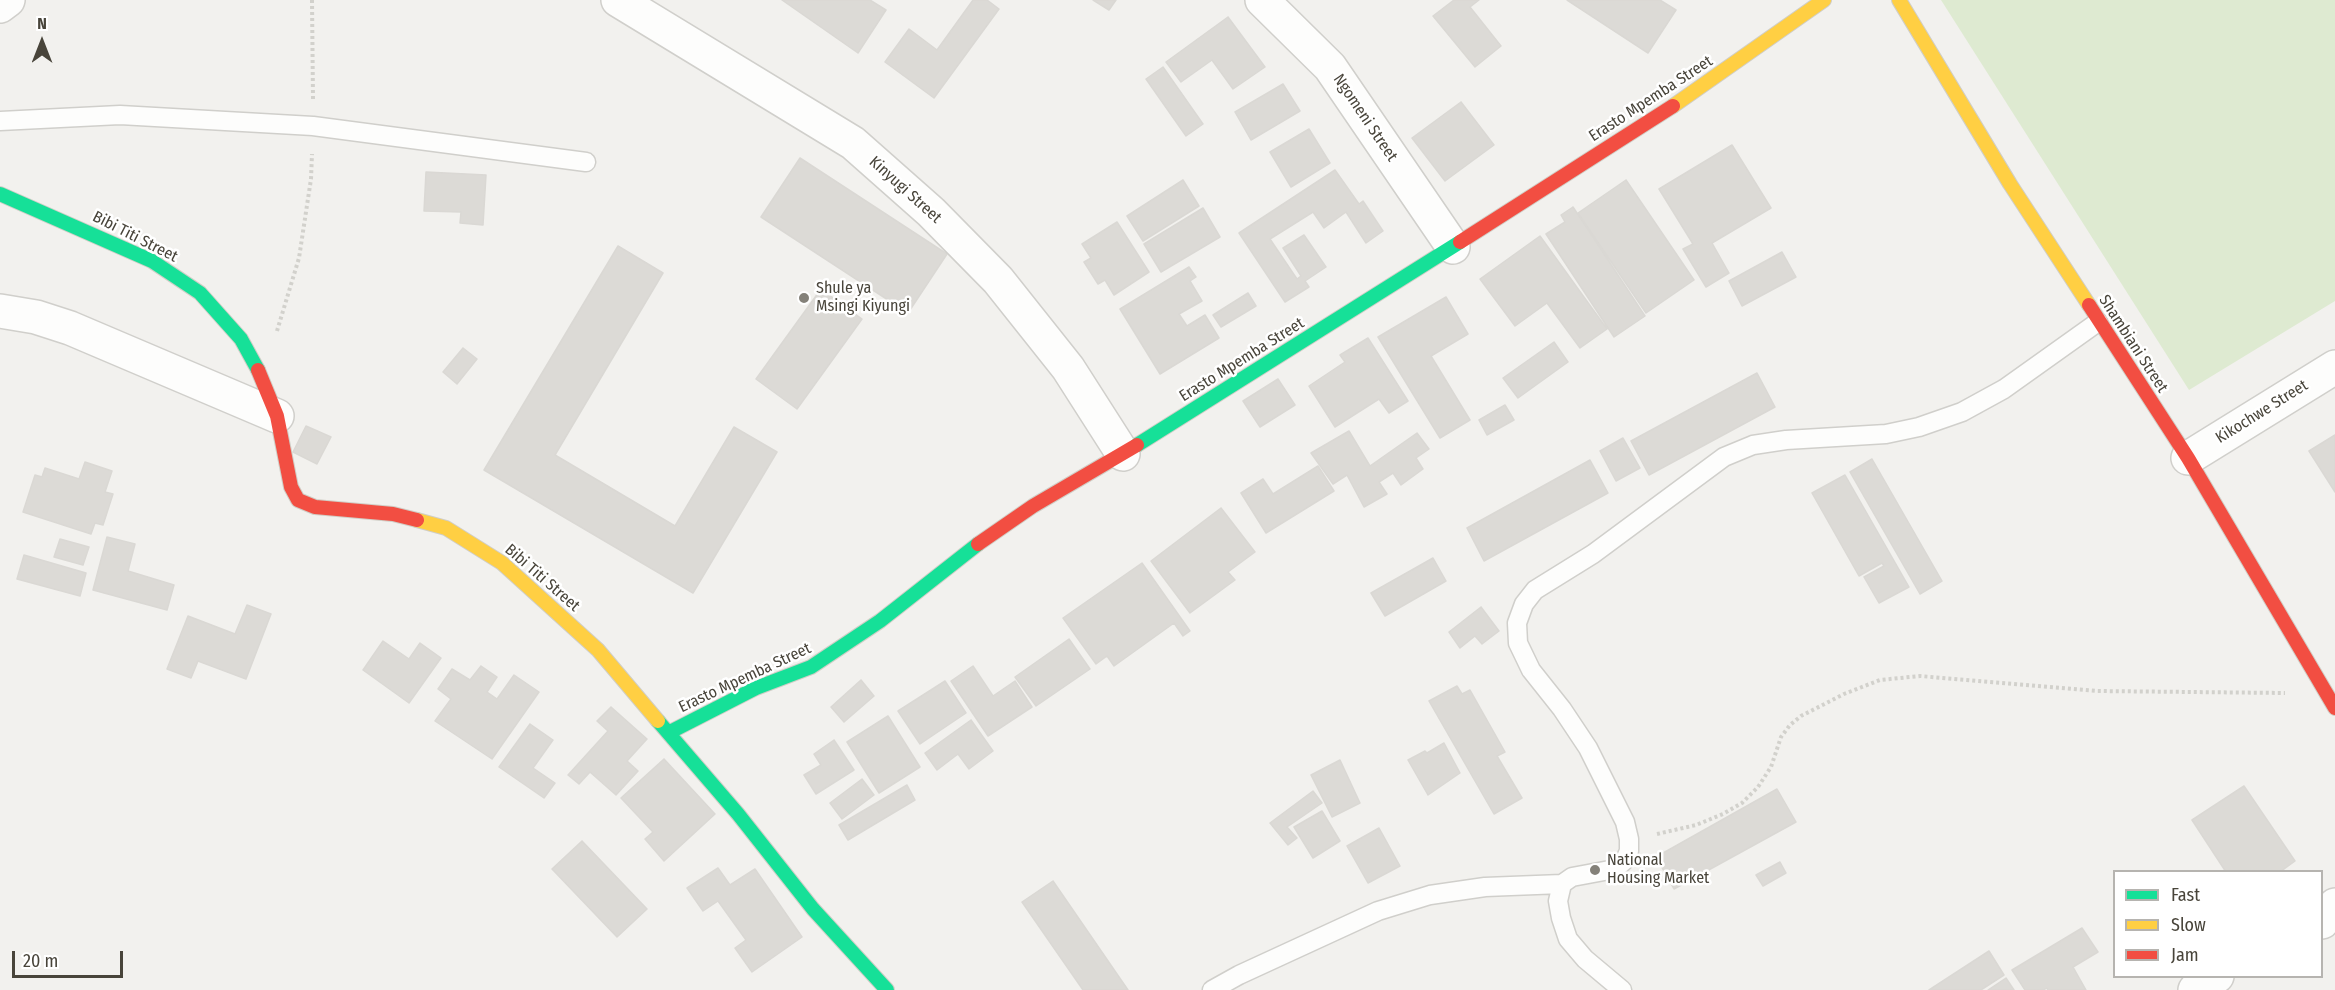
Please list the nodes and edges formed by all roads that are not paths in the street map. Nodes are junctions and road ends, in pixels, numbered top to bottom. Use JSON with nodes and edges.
{"nodes":[{"id":1,"x":8,"y":0,"type":"edge"},
{"id":2,"x":618,"y":0,"type":"edge"},
{"id":3,"x":1263,"y":0,"type":"edge"},
{"id":4,"x":1824,"y":0,"type":"edge"},
{"id":5,"x":1899,"y":0,"type":"edge"},
{"id":6,"x":0,"y":6,"type":"edge"},
{"id":7,"x":0,"y":121,"type":"edge"},
{"id":8,"x":586,"y":162,"type":"dead end"},
{"id":9,"x":0,"y":194,"type":"edge"},
{"id":10,"x":1453,"y":247,"type":"junction"},
{"id":11,"x":0,"y":311,"type":"edge"},
{"id":12,"x":2098,"y":322,"type":"junction"},
{"id":13,"x":2335,"y":367,"type":"edge"},
{"id":14,"x":277,"y":416,"type":"junction"},
{"id":15,"x":1123,"y":454,"type":"junction"},
{"id":16,"x":2188,"y":458,"type":"junction"},
{"id":17,"x":2335,"y":708,"type":"edge"},
{"id":18,"x":670,"y":732,"type":"junction"},
{"id":19,"x":1562,"y":884,"type":"junction"},
{"id":20,"x":2335,"y":905,"type":"edge"},
{"id":21,"x":2323,"y":921,"type":"edge"},
{"id":22,"x":2214,"y":978,"type":"edge"},
{"id":23,"x":887,"y":990,"type":"edge"},
{"id":24,"x":1212,"y":990,"type":"edge"},
{"id":25,"x":1622,"y":990,"type":"edge"},
{"id":26,"x":2195,"y":990,"type":"edge"}],
"edges":[{"from":1,"to":6,"type":"street"},
{"from":2,"to":15,"type":"street","name":"Kinyugi Street"},
{"from":3,"to":10,"type":"street","name":"Ngomeni Street"},
{"from":4,"to":10,"type":"street","name":"Erasto Mpemba Street"},
{"from":5,"to":12,"type":"street","name":"Shambiani Street"},
{"from":7,"to":8,"type":"lane"},
{"from":9,"to":14,"type":"street","name":"Bibi Titi Street"},
{"from":10,"to":15,"type":"street","name":"Erasto Mpemba Street"},
{"from":11,"to":14,"type":"street"},
{"from":12,"to":16,"type":"street","name":"Shambiani Street"},
{"from":12,"to":19,"type":"lane"},
{"from":13,"to":16,"type":"street","name":"Kikochwe Street"},
{"from":14,"to":18,"type":"street","name":"Bibi Titi Street"},
{"from":15,"to":18,"type":"street","name":"Erasto Mpemba Street"},
{"from":16,"to":17,"type":"street","name":"Shambiani Street"},
{"from":18,"to":23,"type":"street","name":"Bibi Titi Street"},
{"from":19,"to":24,"type":"lane"},
{"from":19,"to":25,"type":"lane"},
{"from":20,"to":21,"type":"street"},
{"from":22,"to":26,"type":"street"}]}
